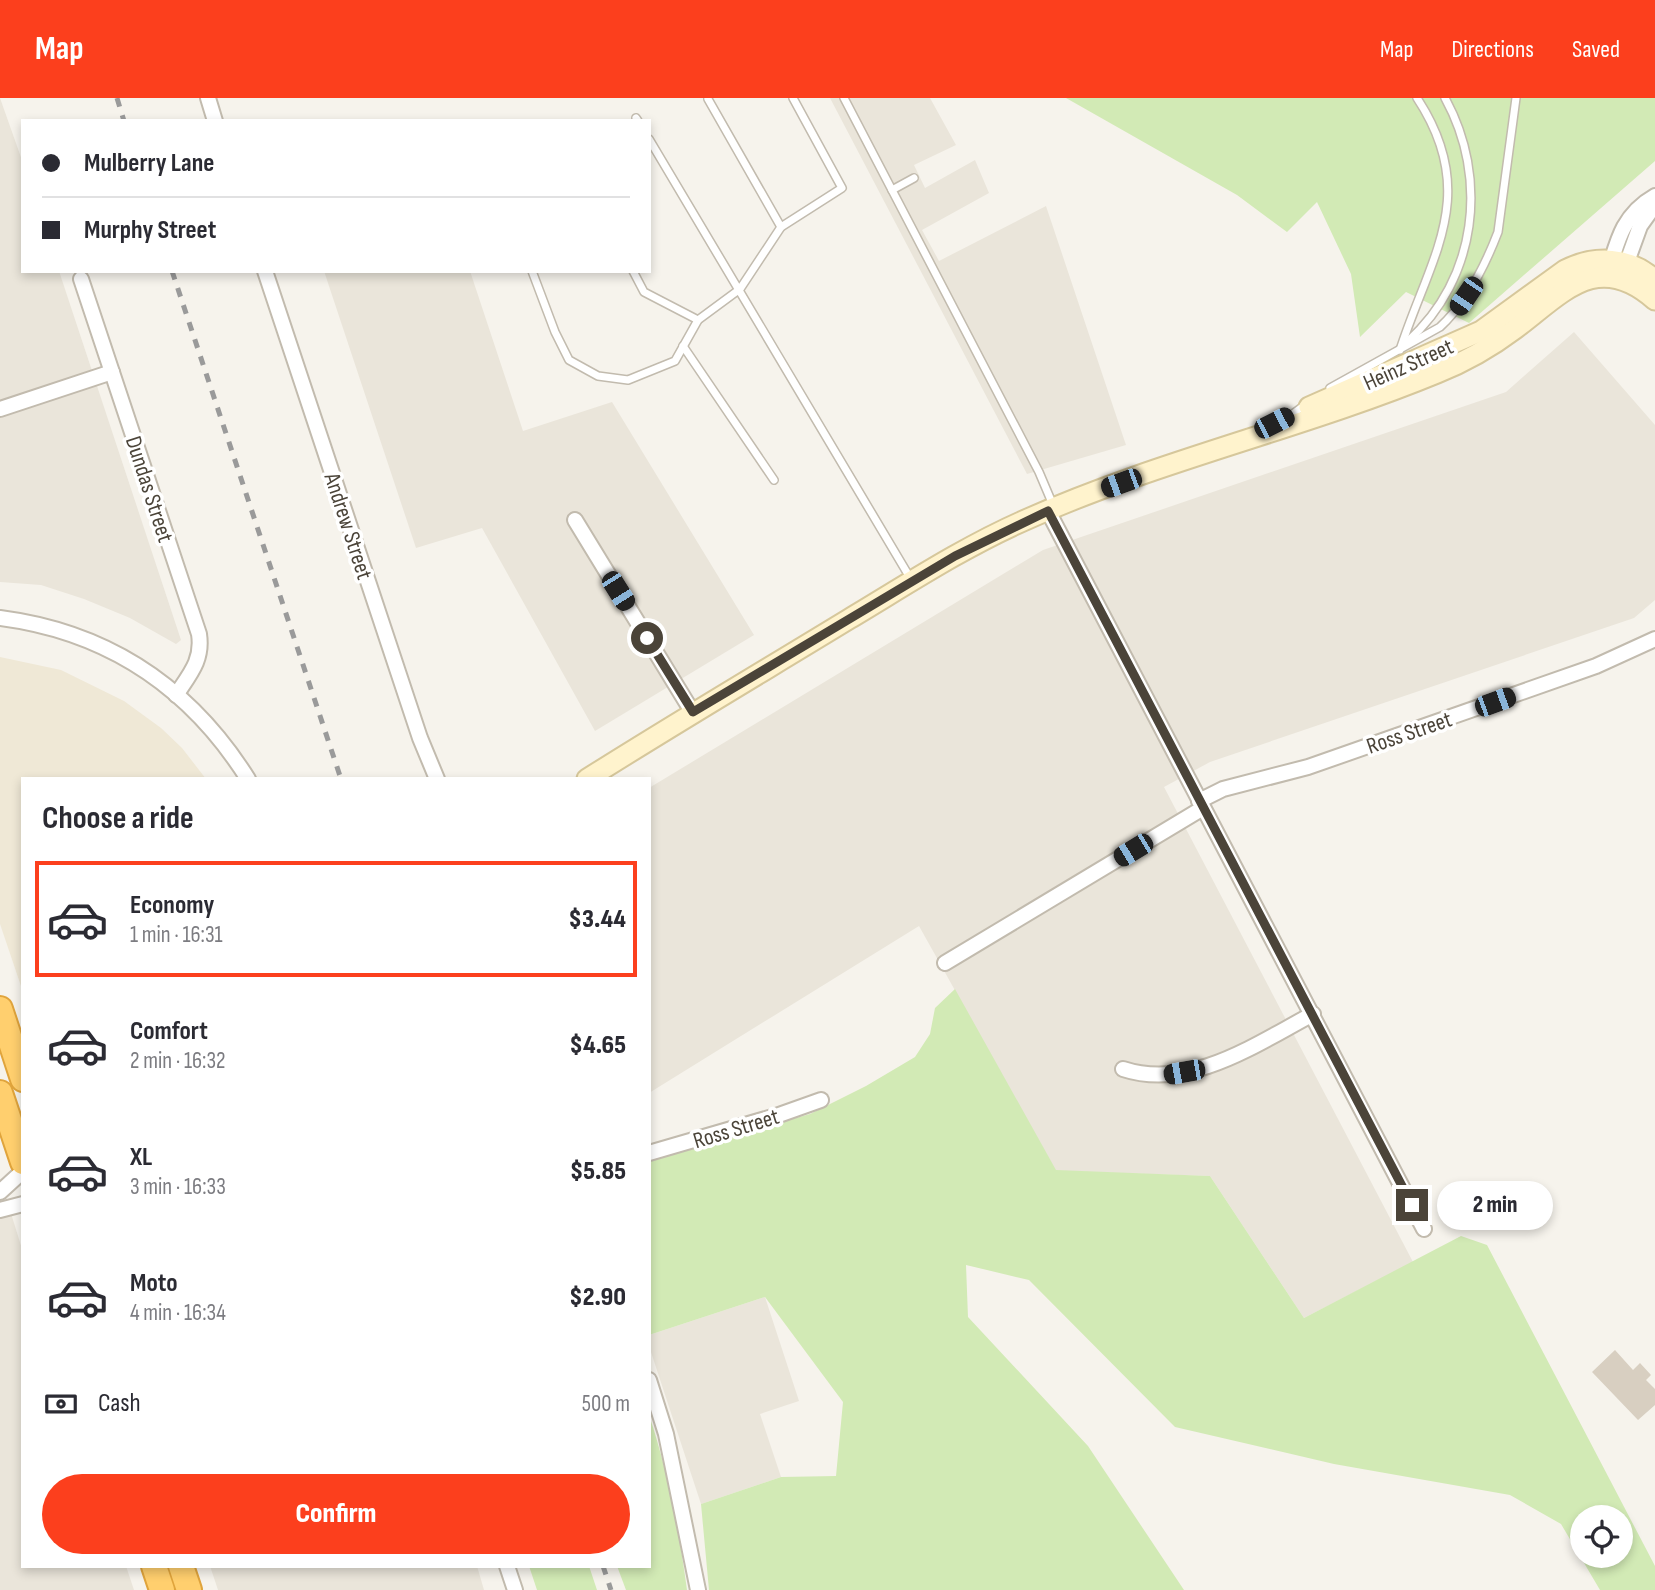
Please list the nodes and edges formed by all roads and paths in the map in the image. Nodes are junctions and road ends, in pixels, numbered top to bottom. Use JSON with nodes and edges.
{"nodes":[{"id":1,"x":208,"y":98,"type":"edge"},
{"id":2,"x":793,"y":98,"type":"edge"},
{"id":3,"x":844,"y":98,"type":"edge"},
{"id":4,"x":1417,"y":98,"type":"edge"},
{"id":5,"x":1446,"y":98,"type":"edge"},
{"id":6,"x":1516,"y":98,"type":"edge"},
{"id":7,"x":708,"y":99,"type":"edge"},
{"id":8,"x":214,"y":119,"type":"edge"},
{"id":9,"x":651,"y":142,"type":"edge"},
{"id":10,"x":914,"y":178,"type":"dead end"},
{"id":11,"x":892,"y":190,"type":"junction"},
{"id":12,"x":1655,"y":196,"type":"edge"},
{"id":13,"x":1655,"y":205,"type":"edge"},
{"id":14,"x":781,"y":227,"type":"junction"},
{"id":15,"x":1616,"y":270,"type":"junction"},
{"id":16,"x":266,"y":273,"type":"edge"},
{"id":17,"x":533,"y":273,"type":"edge"},
{"id":18,"x":633,"y":273,"type":"edge"},
{"id":19,"x":81,"y":279,"type":"dead end"},
{"id":20,"x":1655,"y":280,"type":"edge"},
{"id":21,"x":740,"y":289,"type":"junction"},
{"id":22,"x":1655,"y":300,"type":"edge"},
{"id":23,"x":698,"y":320,"type":"junction"},
{"id":24,"x":683,"y":346,"type":"junction"},
{"id":25,"x":1400,"y":348,"type":"junction"},
{"id":26,"x":112,"y":372,"type":"junction"},
{"id":27,"x":1393,"y":380,"type":"junction"},
{"id":28,"x":0,"y":409,"type":"edge"},
{"id":29,"x":1294,"y":413,"type":"junction"},
{"id":30,"x":1235,"y":443,"type":"junction"},
{"id":31,"x":774,"y":481,"type":"dead end"},
{"id":32,"x":1051,"y":509,"type":"junction"},
{"id":33,"x":575,"y":520,"type":"dead end"},
{"id":34,"x":912,"y":581,"type":"junction"},
{"id":35,"x":0,"y":618,"type":"edge"},
{"id":36,"x":1655,"y":639,"type":"edge"},
{"id":37,"x":176,"y":695,"type":"junction"},
{"id":38,"x":693,"y":712,"type":"junction"},
{"id":39,"x":247,"y":777,"type":"edge"},
{"id":40,"x":436,"y":777,"type":"edge"},
{"id":41,"x":590,"y":777,"type":"edge"},
{"id":42,"x":1201,"y":804,"type":"junction"},
{"id":43,"x":945,"y":963,"type":"dead end"},
{"id":44,"x":0,"y":1009,"type":"edge"},
{"id":45,"x":1313,"y":1014,"type":"junction"},
{"id":46,"x":1122,"y":1069,"type":"dead end"},
{"id":47,"x":21,"y":1073,"type":"edge"},
{"id":48,"x":0,"y":1093,"type":"edge"},
{"id":49,"x":821,"y":1100,"type":"dead end"},
{"id":50,"x":651,"y":1152,"type":"edge"},
{"id":51,"x":21,"y":1156,"type":"edge"},
{"id":52,"x":21,"y":1173,"type":"edge"},
{"id":53,"x":0,"y":1192,"type":"edge"},
{"id":54,"x":21,"y":1204,"type":"edge"},
{"id":55,"x":0,"y":1210,"type":"edge"},
{"id":56,"x":1424,"y":1229,"type":"dead end"},
{"id":57,"x":651,"y":1386,"type":"edge"},
{"id":58,"x":156,"y":1568,"type":"edge"},
{"id":59,"x":182,"y":1568,"type":"edge"},
{"id":60,"x":508,"y":1568,"type":"edge"},
{"id":61,"x":162,"y":1590,"type":"edge"},
{"id":62,"x":189,"y":1590,"type":"edge"},
{"id":63,"x":515,"y":1590,"type":"edge"},
{"id":64,"x":698,"y":1590,"type":"edge"}],
"edges":[{"from":1,"to":8,"type":"street"},
{"from":2,"to":14,"type":"lane"},
{"from":3,"to":11,"type":"lane"},
{"from":4,"to":25,"type":"lane"},
{"from":5,"to":25,"type":"lane"},
{"from":6,"to":25,"type":"lane"},
{"from":7,"to":14,"type":"lane"},
{"from":9,"to":21,"type":"lane"},
{"from":10,"to":11,"type":"lane"},
{"from":11,"to":32,"type":"lane"},
{"from":12,"to":15,"type":"street"},
{"from":13,"to":15,"type":"street"},
{"from":14,"to":21,"type":"lane"},
{"from":15,"to":20,"type":"street"},
{"from":15,"to":22,"type":"street"},
{"from":15,"to":27,"type":"street","name":"Heinz Street"},
{"from":16,"to":40,"type":"street","name":"Andrew Street"},
{"from":17,"to":24,"type":"lane"},
{"from":18,"to":23,"type":"lane"},
{"from":19,"to":26,"type":"street","name":"Dundas Street"},
{"from":21,"to":23,"type":"lane"},
{"from":21,"to":34,"type":"lane"},
{"from":23,"to":24,"type":"lane"},
{"from":24,"to":31,"type":"lane"},
{"from":25,"to":27,"type":"lane"},
{"from":25,"to":29,"type":"lane"},
{"from":26,"to":28,"type":"street"},
{"from":26,"to":37,"type":"street","name":"Dundas Street"},
{"from":27,"to":29,"type":"street","name":"Heinz Street"},
{"from":27,"to":30,"type":"street","name":"Heinz Street"},
{"from":29,"to":30,"type":"street","name":"Heinz Street"},
{"from":30,"to":32,"type":"street","name":"Heinz Street"},
{"from":32,"to":34,"type":"street","name":"Heinz Street"},
{"from":32,"to":42,"type":"street"},
{"from":33,"to":38,"type":"street"},
{"from":34,"to":38,"type":"street","name":"Heinz Street"},
{"from":35,"to":37,"type":"street"},
{"from":36,"to":42,"type":"street","name":"Ross Street"},
{"from":37,"to":39,"type":"street"},
{"from":38,"to":41,"type":"street","name":"Heinz Street"},
{"from":42,"to":43,"type":"street","name":"Ross Street"},
{"from":42,"to":45,"type":"street"},
{"from":44,"to":47,"type":"highway"},
{"from":45,"to":46,"type":"street"},
{"from":45,"to":56,"type":"street"},
{"from":48,"to":51,"type":"highway"},
{"from":49,"to":50,"type":"street","name":"Ross Street"},
{"from":52,"to":53,"type":"street"},
{"from":54,"to":55,"type":"street"},
{"from":57,"to":64,"type":"street"},
{"from":58,"to":61,"type":"highway"},
{"from":59,"to":62,"type":"highway"},
{"from":60,"to":63,"type":"street"}]}
